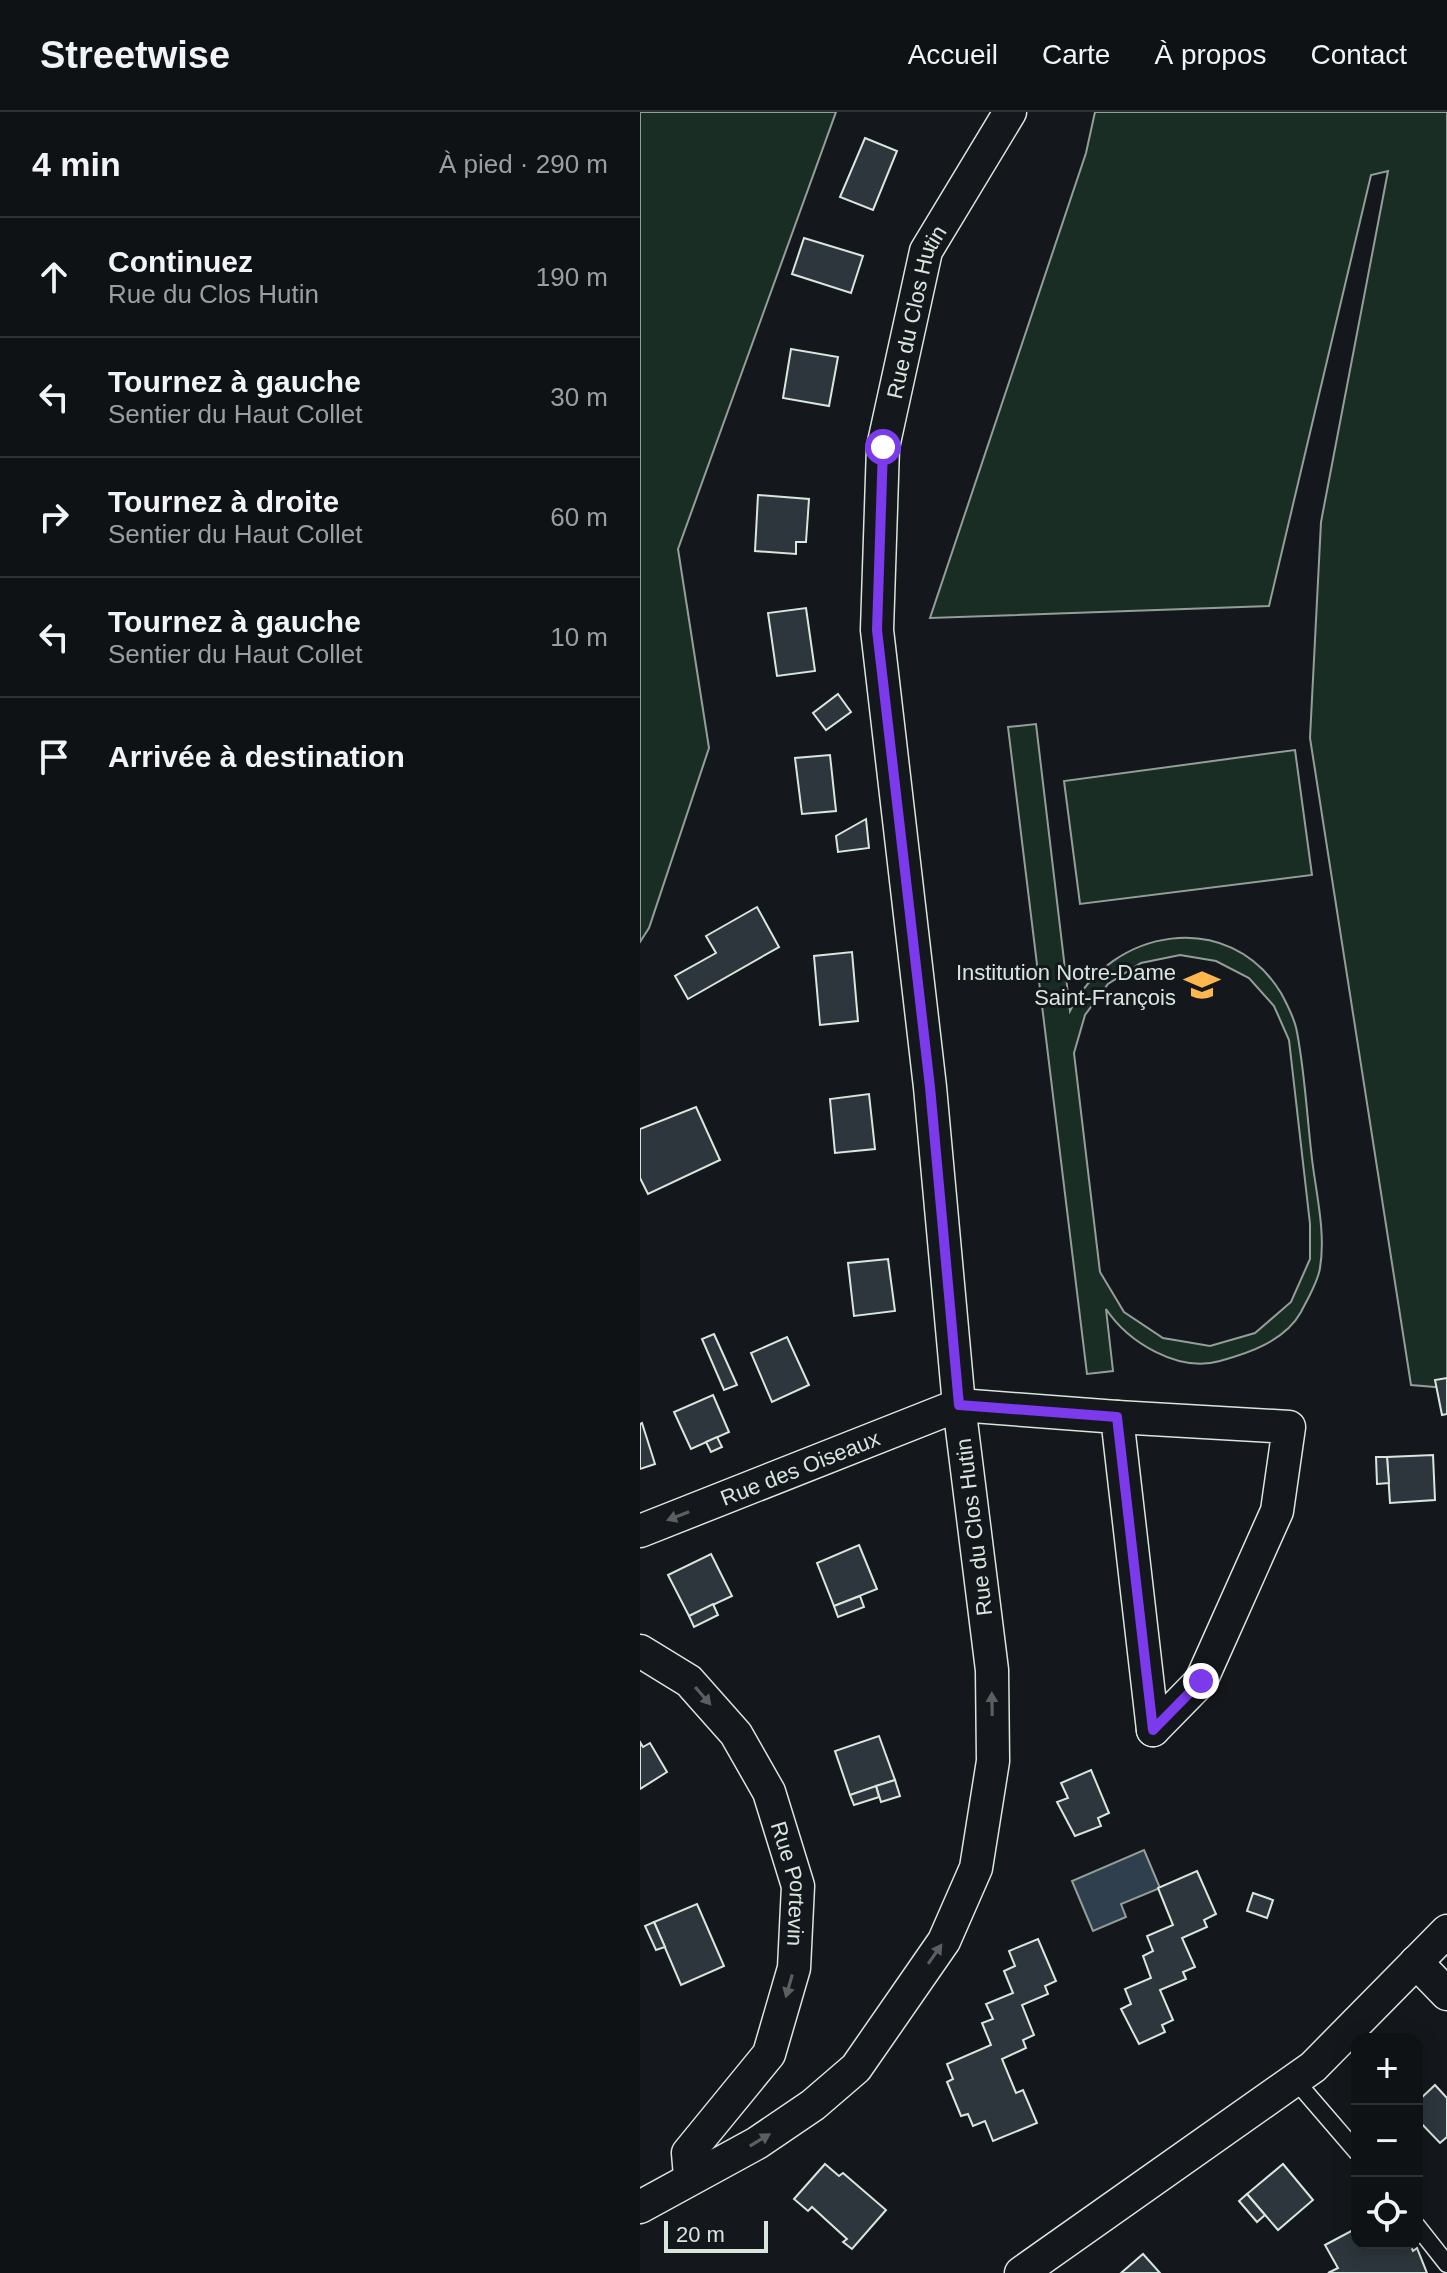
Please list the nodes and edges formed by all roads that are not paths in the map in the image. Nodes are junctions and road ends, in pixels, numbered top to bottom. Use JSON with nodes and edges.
{"nodes":[{"id":1,"x":1010,"y":112,"type":"edge"},
{"id":2,"x":959,"y":1405,"type":"junction"},
{"id":3,"x":1117,"y":1417,"type":"junction"},
{"id":4,"x":640,"y":1531,"type":"edge"},
{"id":5,"x":640,"y":1651,"type":"edge"},
{"id":6,"x":1447,"y":1931,"type":"edge"},
{"id":7,"x":1416,"y":1962,"type":"junction"},
{"id":8,"x":1447,"y":1994,"type":"edge"},
{"id":9,"x":1295,"y":2080,"type":"junction"},
{"id":10,"x":1351,"y":2145,"type":"edge"},
{"id":11,"x":690,"y":2176,"type":"junction"},
{"id":12,"x":640,"y":2207,"type":"edge"},
{"id":13,"x":1423,"y":2234,"type":"edge"},
{"id":14,"x":1447,"y":2264,"type":"edge"},
{"id":15,"x":1021,"y":2273,"type":"edge"}],
"edges":[{"from":1,"to":2,"type":"street","name":"Rue du Clos Hutin"},
{"from":2,"to":3,"type":"street"},
{"from":2,"to":4,"type":"street","name":"Rue des Oiseaux","one_way":true},
{"from":11,"to":2,"type":"street","name":"Rue du Clos Hutin","one_way":true},
{"from":3,"to":3,"type":"street"},
{"from":5,"to":11,"type":"street","name":"Rue Portevin","one_way":true},
{"from":6,"to":7,"type":"street"},
{"from":7,"to":8,"type":"street"},
{"from":7,"to":9,"type":"street"},
{"from":9,"to":10,"type":"lane"},
{"from":9,"to":15,"type":"street"},
{"from":11,"to":12,"type":"street"},
{"from":13,"to":14,"type":"lane"}]}
